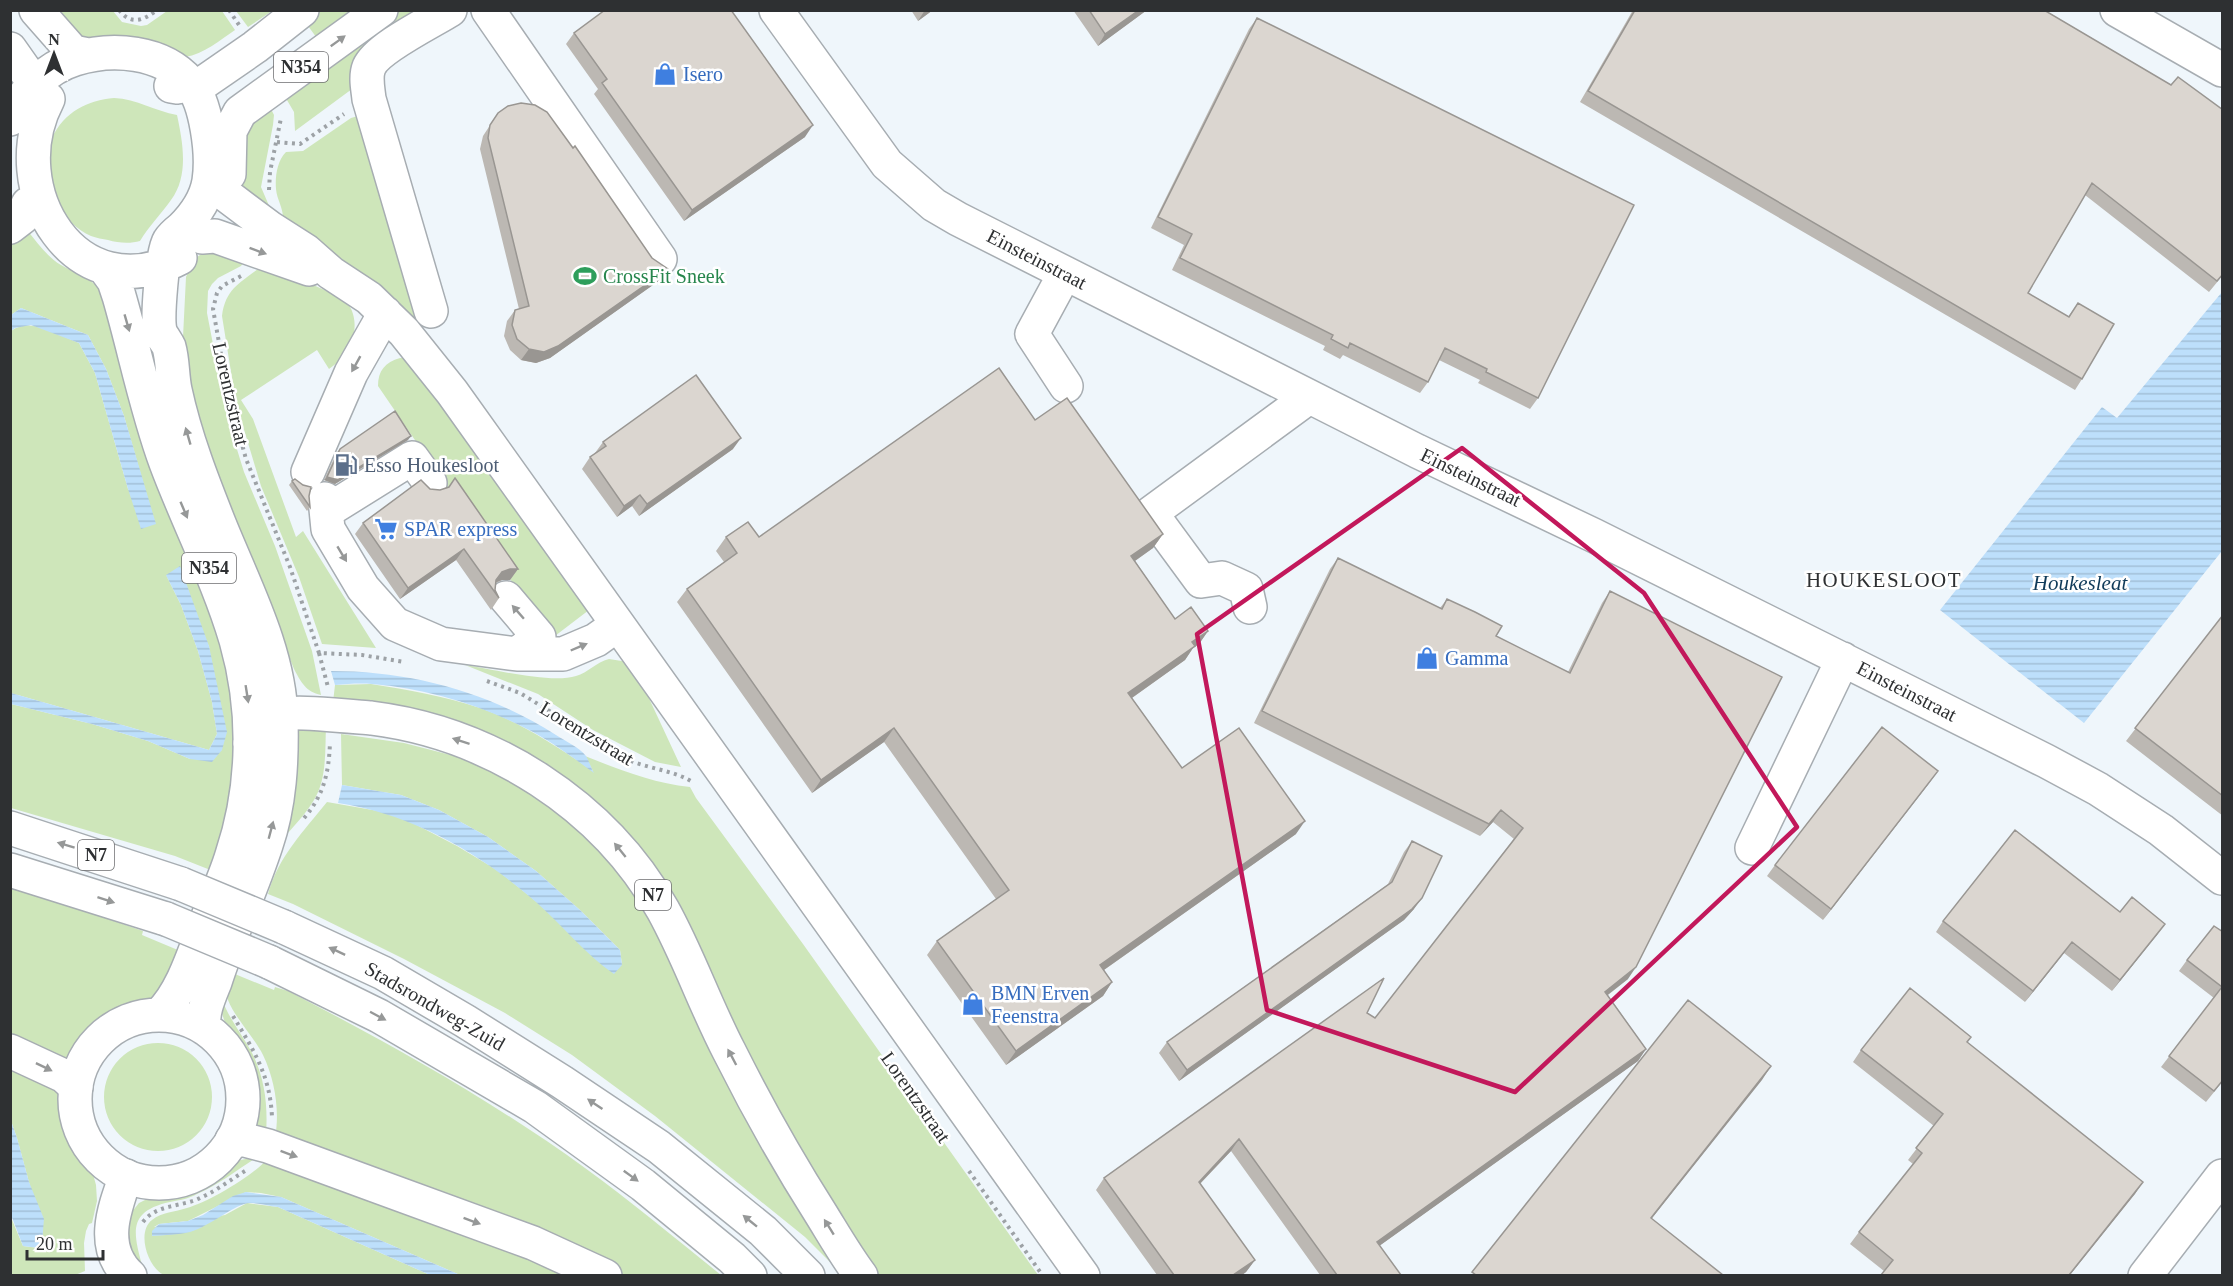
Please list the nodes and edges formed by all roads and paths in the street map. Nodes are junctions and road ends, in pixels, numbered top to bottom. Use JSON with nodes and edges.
{"nodes":[{"id":1,"x":36,"y":10,"type":"edge"},
{"id":2,"x":119,"y":10,"type":"edge"},
{"id":3,"x":158,"y":10,"type":"edge"},
{"id":4,"x":278,"y":10,"type":"edge"},
{"id":5,"x":302,"y":10,"type":"edge"},
{"id":6,"x":381,"y":10,"type":"edge"},
{"id":7,"x":450,"y":10,"type":"edge"},
{"id":8,"x":488,"y":10,"type":"edge"},
{"id":9,"x":776,"y":10,"type":"edge"},
{"id":10,"x":2117,"y":10,"type":"edge"},
{"id":11,"x":10,"y":49,"type":"edge"},
{"id":12,"x":88,"y":55,"type":"junction"},
{"id":13,"x":2223,"y":70,"type":"edge"},
{"id":14,"x":183,"y":77,"type":"junction"},
{"id":15,"x":368,"y":88,"type":"junction"},
{"id":16,"x":21,"y":102,"type":"edge"},
{"id":17,"x":277,"y":142,"type":"dead end"},
{"id":18,"x":217,"y":189,"type":"junction"},
{"id":19,"x":19,"y":215,"type":"edge"},
{"id":20,"x":259,"y":251,"type":"junction"},
{"id":21,"x":181,"y":254,"type":"junction"},
{"id":22,"x":660,"y":259,"type":"dead end"},
{"id":23,"x":106,"y":270,"type":"junction"},
{"id":24,"x":331,"y":273,"type":"junction"},
{"id":25,"x":1065,"y":273,"type":"junction"},
{"id":26,"x":431,"y":311,"type":"dead end"},
{"id":27,"x":385,"y":313,"type":"junction"},
{"id":28,"x":1066,"y":386,"type":"dead end"},
{"id":29,"x":1309,"y":397,"type":"junction"},
{"id":30,"x":308,"y":472,"type":"dead end"},
{"id":31,"x":430,"y":483,"type":"dead end"},
{"id":32,"x":506,"y":598,"type":"dead end"},
{"id":33,"x":1250,"y":607,"type":"dead end"},
{"id":34,"x":617,"y":625,"type":"junction"},
{"id":35,"x":517,"y":654,"type":"junction"},
{"id":36,"x":1843,"y":659,"type":"junction"},
{"id":37,"x":405,"y":662,"type":"dead end"},
{"id":38,"x":483,"y":680,"type":"dead end"},
{"id":39,"x":281,"y":714,"type":"junction"},
{"id":40,"x":250,"y":742,"type":"junction"},
{"id":41,"x":699,"y":792,"type":"dead end"},
{"id":42,"x":10,"y":828,"type":"edge"},
{"id":43,"x":1752,"y":848,"type":"dead end"},
{"id":44,"x":10,"y":870,"type":"edge"},
{"id":45,"x":2223,"y":878,"type":"edge"},
{"id":46,"x":159,"y":1015,"type":"junction"},
{"id":47,"x":204,"y":1028,"type":"junction"},
{"id":48,"x":10,"y":1051,"type":"edge"},
{"id":49,"x":76,"y":1087,"type":"junction"},
{"id":50,"x":232,"y":1140,"type":"junction"},
{"id":51,"x":968,"y":1169,"type":"dead end"},
{"id":52,"x":126,"y":1176,"type":"junction"},
{"id":53,"x":2223,"y":1176,"type":"edge"},
{"id":54,"x":117,"y":1272,"type":"edge"},
{"id":55,"x":605,"y":1275,"type":"edge"},
{"id":56,"x":750,"y":1275,"type":"edge"},
{"id":57,"x":808,"y":1275,"type":"edge"},
{"id":58,"x":861,"y":1275,"type":"edge"},
{"id":59,"x":1043,"y":1275,"type":"edge"},
{"id":60,"x":1083,"y":1275,"type":"edge"},
{"id":61,"x":2145,"y":1275,"type":"edge"}],
"edges":[{"from":1,"to":12,"type":"main road"},
{"from":2,"to":3,"type":"path"},
{"from":4,"to":14,"type":"main road","number":"N354"},
{"from":5,"to":14,"type":"main road","number":"N354"},
{"from":18,"to":6,"type":"main road","number":"N354","one_way":true},
{"from":7,"to":15,"type":"main road"},
{"from":8,"to":22,"type":"main road"},
{"from":9,"to":25,"type":"main road","name":"Einsteinstraat"},
{"from":10,"to":13,"type":"main road"},
{"from":11,"to":16,"type":"main road"},
{"from":12,"to":14,"type":"main road","number":"N354"},
{"from":12,"to":16,"type":"main road","number":"N354"},
{"from":14,"to":16,"type":"main road","number":"N354"},
{"from":14,"to":18,"type":"main road","number":"N354"},
{"from":15,"to":17,"type":"path"},
{"from":15,"to":26,"type":"main road"},
{"from":16,"to":19,"type":"main road","number":"N354"},
{"from":18,"to":21,"type":"main road","number":"N354"},
{"from":18,"to":21,"type":"main road","number":"N354"},
{"from":18,"to":24,"type":"main road","name":"Lorentzstraat"},
{"from":19,"to":23,"type":"main road","number":"N354"},
{"from":21,"to":20,"type":"main road","name":"Lorentzstraat","one_way":true},
{"from":20,"to":24,"type":"main road","name":"Lorentzstraat"},
{"from":20,"to":37,"type":"path","name":"Lorentzstraat"},
{"from":21,"to":23,"type":"main road","number":"N354"},
{"from":39,"to":21,"type":"main road","number":"N354","one_way":true},
{"from":23,"to":40,"type":"main road","number":"N354","one_way":true},
{"from":24,"to":27,"type":"main road","name":"Lorentzstraat"},
{"from":25,"to":28,"type":"main road"},
{"from":25,"to":29,"type":"main road","name":"Einsteinstraat"},
{"from":27,"to":30,"type":"main road","one_way":true},
{"from":27,"to":34,"type":"main road","name":"Lorentzstraat"},
{"from":29,"to":33,"type":"main road"},
{"from":29,"to":36,"type":"main road","name":"Einsteinstraat"},
{"from":31,"to":35,"type":"main road","one_way":true},
{"from":35,"to":32,"type":"main road","one_way":true},
{"from":35,"to":34,"type":"main road","one_way":true},
{"from":34,"to":60,"type":"main road","name":"Lorentzstraat"},
{"from":36,"to":43,"type":"main road"},
{"from":36,"to":45,"type":"main road","name":"Einsteinstraat"},
{"from":38,"to":41,"type":"path","name":"Lorentzstraat"},
{"from":39,"to":40,"type":"main road"},
{"from":47,"to":39,"type":"main road","number":"N354","one_way":true},
{"from":58,"to":39,"type":"main road","number":"N7","one_way":true},
{"from":40,"to":46,"type":"main road","number":"N354"},
{"from":57,"to":42,"type":"main road","name":"Stadsrondweg-Zuid","number":"N7","one_way":true,"bridge":true},
{"from":44,"to":56,"type":"main road","name":"Stadsrondweg-Zuid","number":"N7","one_way":true,"bridge":true},
{"from":46,"to":47,"type":"main road"},
{"from":46,"to":49,"type":"main road"},
{"from":47,"to":50,"type":"main road"},
{"from":48,"to":49,"type":"main road","one_way":true},
{"from":49,"to":52,"type":"main road"},
{"from":50,"to":52,"type":"main road"},
{"from":50,"to":55,"type":"main road","one_way":true},
{"from":51,"to":59,"type":"path"},
{"from":52,"to":54,"type":"main road"},
{"from":53,"to":61,"type":"main road"}]}
